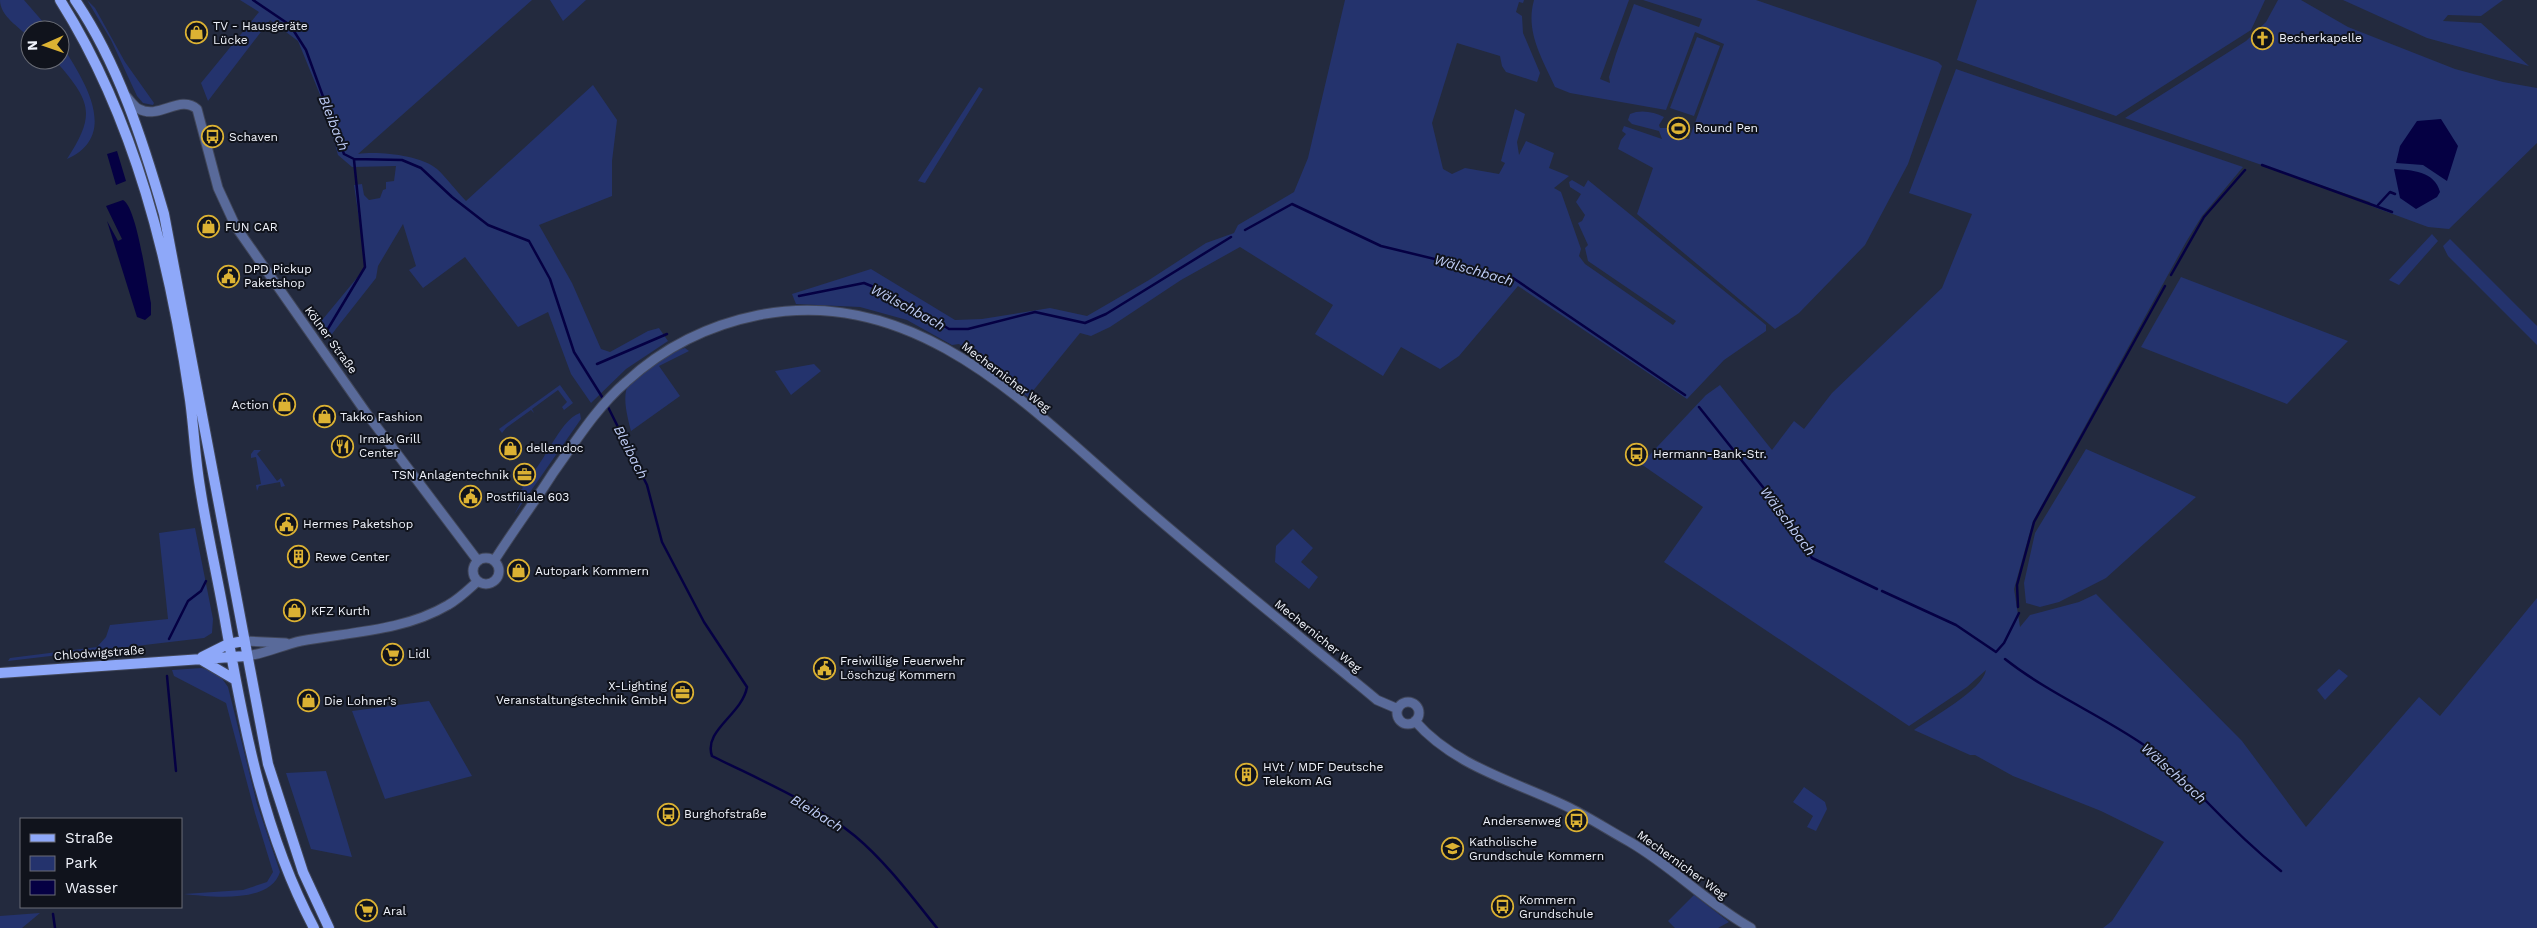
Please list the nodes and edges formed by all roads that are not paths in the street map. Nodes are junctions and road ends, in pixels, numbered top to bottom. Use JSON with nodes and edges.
{"nodes":[{"id":1,"x":60,"y":0,"type":"edge"},
{"id":2,"x":75,"y":0,"type":"edge"},
{"id":3,"x":123,"y":94,"type":"junction"},
{"id":4,"x":478,"y":561,"type":"junction"},
{"id":5,"x":494,"y":561,"type":"junction"},
{"id":6,"x":478,"y":581,"type":"junction"},
{"id":7,"x":244,"y":641,"type":"junction"},
{"id":8,"x":291,"y":643,"type":"junction"},
{"id":9,"x":228,"y":644,"type":"junction"},
{"id":10,"x":246,"y":656,"type":"junction"},
{"id":11,"x":230,"y":657,"type":"junction"},
{"id":12,"x":199,"y":658,"type":"junction"},
{"id":13,"x":0,"y":674,"type":"edge"},
{"id":14,"x":234,"y":679,"type":"junction"},
{"id":15,"x":1398,"y":709,"type":"junction"},
{"id":16,"x":1416,"y":720,"type":"junction"},
{"id":17,"x":314,"y":928,"type":"edge"},
{"id":18,"x":329,"y":928,"type":"edge"},
{"id":19,"x":1751,"y":928,"type":"edge"}],
"edges":[{"from":1,"to":9,"type":"main road"},
{"from":2,"to":3,"type":"main road"},
{"from":3,"to":4,"type":"street","name":"Kölner Straße"},
{"from":3,"to":7,"type":"main road"},
{"from":4,"to":5,"type":"street"},
{"from":4,"to":6,"type":"street"},
{"from":5,"to":6,"type":"street"},
{"from":5,"to":15,"type":"street","name":"Mechernicher Weg"},
{"from":6,"to":8,"type":"street"},
{"from":7,"to":8,"type":"street"},
{"from":7,"to":9,"type":"main road"},
{"from":7,"to":10,"type":"main road"},
{"from":8,"to":10,"type":"street"},
{"from":9,"to":11,"type":"main road"},
{"from":9,"to":12,"type":"main road"},
{"from":10,"to":11,"type":"main road"},
{"from":10,"to":18,"type":"main road"},
{"from":11,"to":12,"type":"main road","name":"Chlodwigstraße"},
{"from":11,"to":14,"type":"main road"},
{"from":12,"to":13,"type":"main road","name":"Chlodwigstraße"},
{"from":12,"to":14,"type":"main road"},
{"from":14,"to":17,"type":"main road"},
{"from":15,"to":16,"type":"street","name":"Mechernicher Weg"},
{"from":15,"to":16,"type":"street","name":"Mechernicher Weg"},
{"from":16,"to":19,"type":"street","name":"Mechernicher Weg"}]}
